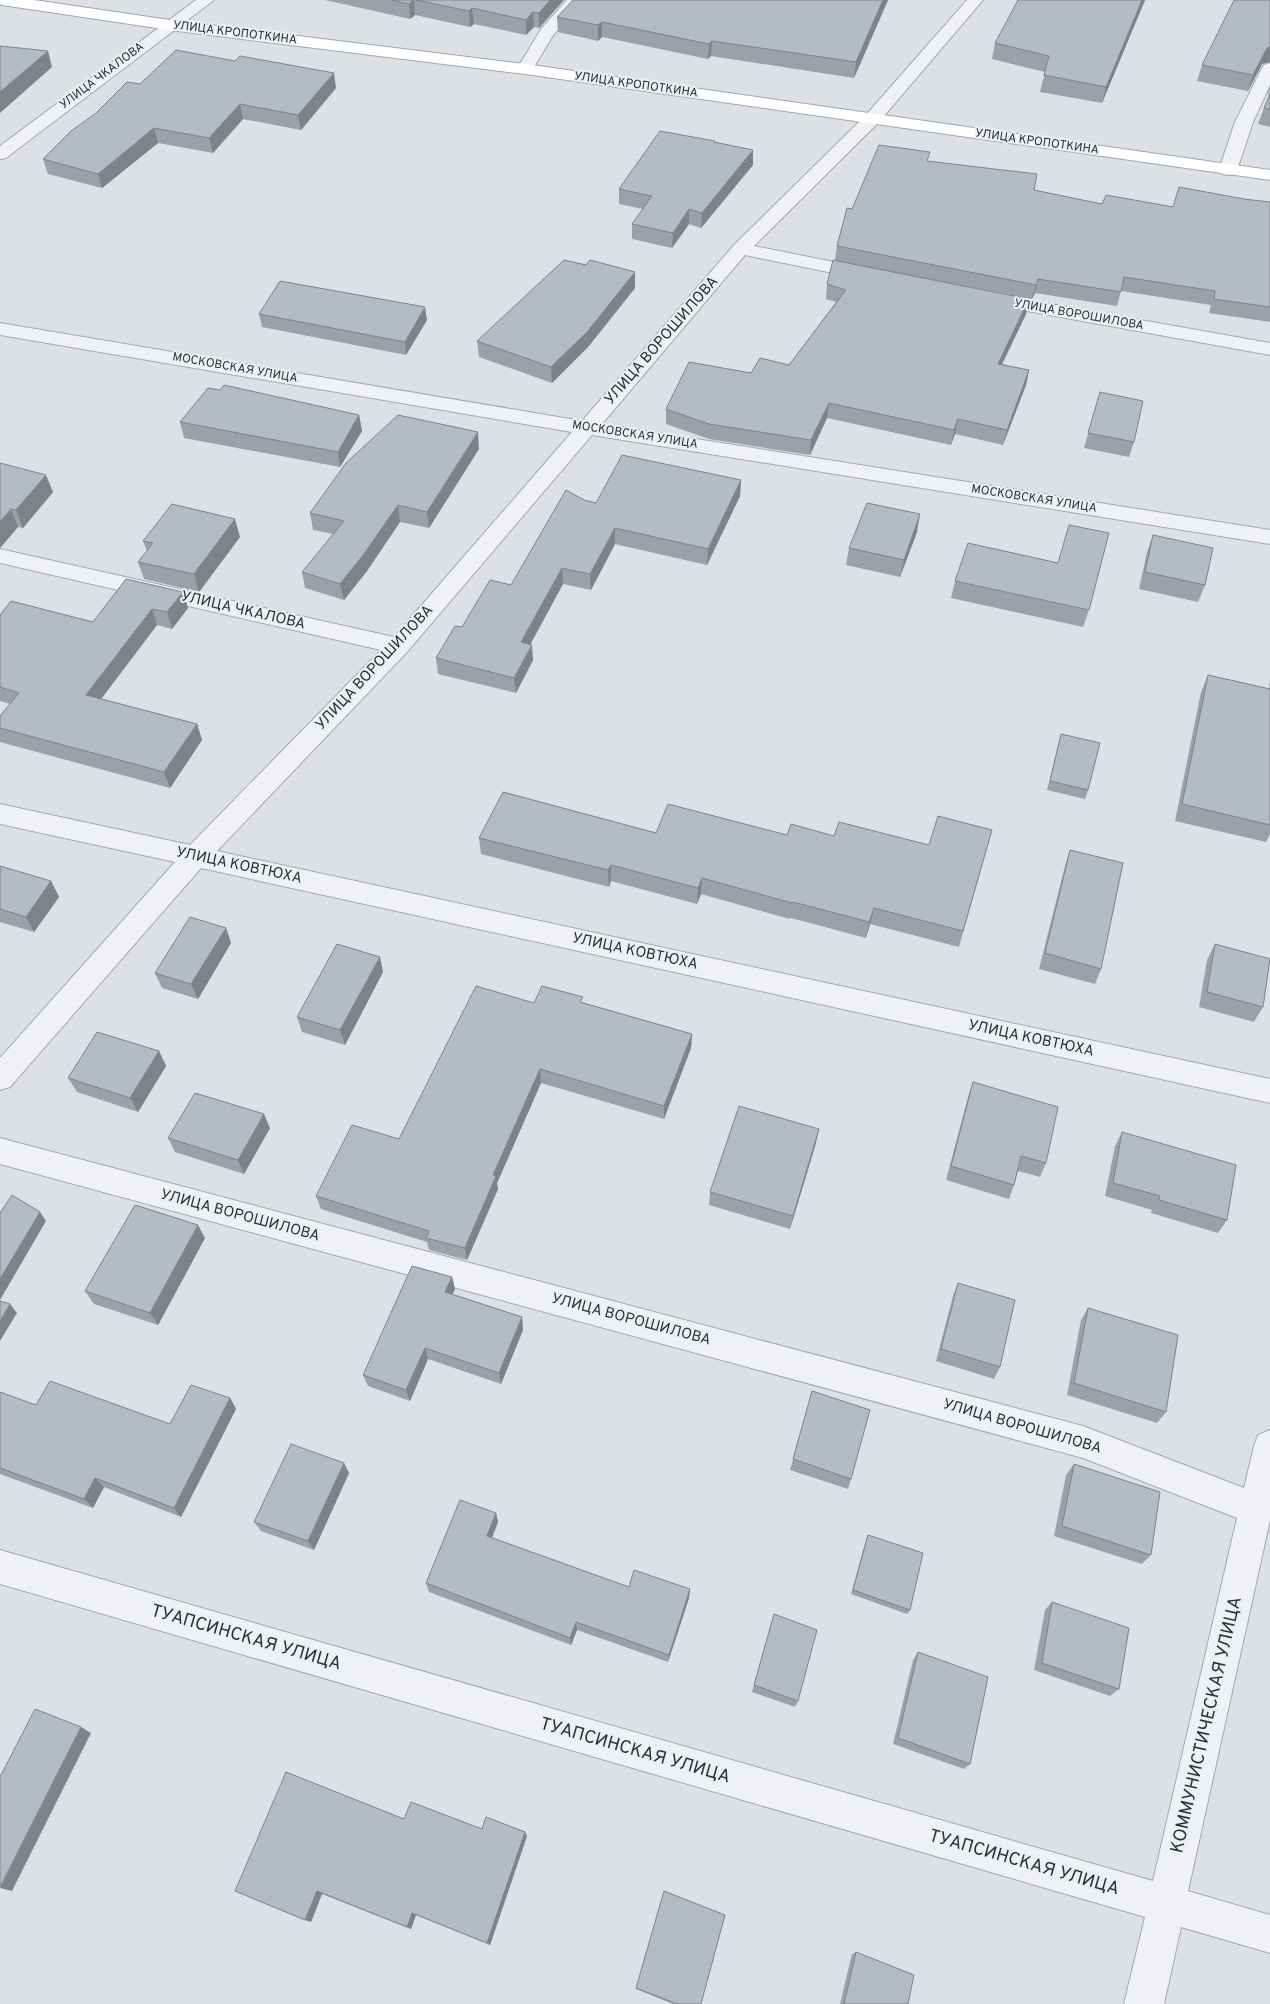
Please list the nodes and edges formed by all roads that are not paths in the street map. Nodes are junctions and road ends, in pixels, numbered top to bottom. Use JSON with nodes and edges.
{"nodes":[{"id":1,"x":2,"y":0,"type":"edge"},
{"id":2,"x":206,"y":0,"type":"edge"},
{"id":3,"x":576,"y":0,"type":"edge"},
{"id":4,"x":975,"y":0,"type":"edge"},
{"id":5,"x":170,"y":25,"type":"junction"},
{"id":6,"x":1270,"y":68,"type":"edge"},
{"id":7,"x":525,"y":69,"type":"junction"},
{"id":8,"x":872,"y":119,"type":"junction"},
{"id":9,"x":0,"y":154,"type":"edge"},
{"id":10,"x":1228,"y":170,"type":"junction"},
{"id":11,"x":1270,"y":175,"type":"edge"},
{"id":12,"x":741,"y":249,"type":"junction"},
{"id":13,"x":884,"y":278,"type":"edge"},
{"id":14,"x":970,"y":295,"type":"edge"},
{"id":15,"x":0,"y":328,"type":"edge"},
{"id":16,"x":1270,"y":349,"type":"edge"},
{"id":17,"x":586,"y":428,"type":"junction"},
{"id":18,"x":1270,"y":537,"type":"edge"},
{"id":19,"x":0,"y":556,"type":"edge"},
{"id":20,"x":398,"y":646,"type":"junction"},
{"id":21,"x":0,"y":814,"type":"edge"},
{"id":22,"x":195,"y":856,"type":"junction"},
{"id":23,"x":0,"y":1078,"type":"edge"},
{"id":24,"x":1270,"y":1091,"type":"edge"},
{"id":25,"x":0,"y":1151,"type":"edge"},
{"id":26,"x":1270,"y":1446,"type":"edge"},
{"id":27,"x":1256,"y":1510,"type":"junction"},
{"id":28,"x":0,"y":1567,"type":"edge"},
{"id":29,"x":1167,"y":1904,"type":"junction"},
{"id":30,"x":1270,"y":1934,"type":"edge"},
{"id":31,"x":1144,"y":2004,"type":"edge"}],
"edges":[{"from":1,"to":5,"type":"main road","name":"УЛИЦА КРОПОТКИНА"},
{"from":2,"to":5,"type":"street","name":"УЛИЦА ЧКАЛОВА"},
{"from":3,"to":7,"type":"street"},
{"from":4,"to":8,"type":"street","name":"УЛИЦА ВОРОШИЛОВА"},
{"from":5,"to":7,"type":"main road","name":"УЛИЦА КРОПОТКИНА"},
{"from":5,"to":9,"type":"street","name":"УЛИЦА ЧКАЛОВА"},
{"from":6,"to":10,"type":"street"},
{"from":7,"to":8,"type":"main road","name":"УЛИЦА КРОПОТКИНА"},
{"from":8,"to":10,"type":"main road","name":"УЛИЦА КРОПОТКИНА"},
{"from":8,"to":12,"type":"street","name":"УЛИЦА ВОРОШИЛОВА"},
{"from":10,"to":11,"type":"main road","name":"УЛИЦА КРОПОТКИНА"},
{"from":12,"to":13,"type":"street"},
{"from":12,"to":17,"type":"street","name":"УЛИЦА ВОРОШИЛОВА"},
{"from":14,"to":16,"type":"street","name":"УЛИЦА ВОРОШИЛОВА"},
{"from":15,"to":17,"type":"street","name":"МОСКОВСКАЯ УЛИЦА"},
{"from":17,"to":18,"type":"street","name":"МОСКОВСКАЯ УЛИЦА"},
{"from":17,"to":20,"type":"street","name":"УЛИЦА ВОРОШИЛОВА"},
{"from":19,"to":20,"type":"street","name":"УЛИЦА ЧКАЛОВА"},
{"from":20,"to":22,"type":"street","name":"УЛИЦА ВОРОШИЛОВА"},
{"from":21,"to":22,"type":"street","name":"УЛИЦА КОВТЮХА"},
{"from":22,"to":23,"type":"street","name":"УЛИЦА ВОРОШИЛОВА"},
{"from":22,"to":24,"type":"street","name":"УЛИЦА КОВТЮХА"},
{"from":25,"to":27,"type":"street","name":"УЛИЦА ВОРОШИЛОВА"},
{"from":26,"to":27,"type":"street","name":"КОММУНИСТИЧЕСКАЯ УЛИЦА"},
{"from":27,"to":29,"type":"street","name":"КОММУНИСТИЧЕСКАЯ УЛИЦА"},
{"from":28,"to":29,"type":"street","name":"ТУАПСИНСКАЯ УЛИЦА"},
{"from":29,"to":30,"type":"street","name":"ТУАПСИНСКАЯ УЛИЦА"},
{"from":29,"to":31,"type":"street","name":"КОММУНИСТИЧЕСКАЯ УЛИЦА"}]}
